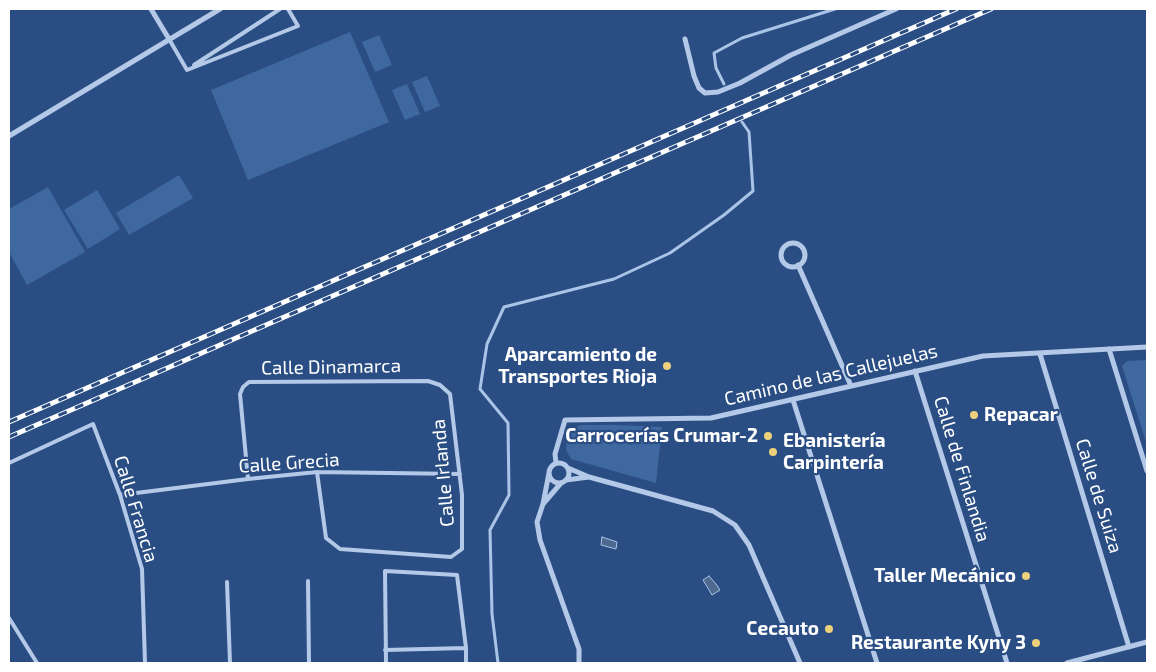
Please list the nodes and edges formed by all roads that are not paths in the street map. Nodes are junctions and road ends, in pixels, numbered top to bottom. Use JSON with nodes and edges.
{"nodes":[{"id":1,"x":151,"y":9,"type":"edge"},
{"id":2,"x":220,"y":9,"type":"edge"},
{"id":3,"x":280,"y":9,"type":"edge"},
{"id":4,"x":288,"y":9,"type":"edge"},
{"id":5,"x":896,"y":9,"type":"edge"},
{"id":6,"x":169,"y":39,"type":"junction"},
{"id":7,"x":684,"y":39,"type":"dead end"},
{"id":8,"x":187,"y":70,"type":"junction"},
{"id":9,"x":9,"y":136,"type":"edge"},
{"id":10,"x":798,"y":265,"type":"junction"},
{"id":11,"x":1147,"y":347,"type":"edge"},
{"id":12,"x":1109,"y":349,"type":"junction"},
{"id":13,"x":1040,"y":354,"type":"junction"},
{"id":14,"x":915,"y":370,"type":"junction"},
{"id":15,"x":852,"y":386,"type":"junction"},
{"id":16,"x":450,"y":394,"type":"joint"},
{"id":17,"x":794,"y":400,"type":"junction"},
{"id":18,"x":9,"y":463,"type":"edge"},
{"id":19,"x":556,"y":463,"type":"junction"},
{"id":20,"x":568,"y":468,"type":"junction"},
{"id":21,"x":549,"y":470,"type":"junction"},
{"id":22,"x":1147,"y":471,"type":"edge"},
{"id":23,"x":317,"y":472,"type":"junction"},
{"id":24,"x":460,"y":474,"type":"junction"},
{"id":25,"x":589,"y":476,"type":"junction"},
{"id":26,"x":248,"y":479,"type":"junction"},
{"id":27,"x":563,"y":482,"type":"junction"},
{"id":28,"x":120,"y":495,"type":"junction"},
{"id":29,"x":543,"y":504,"type":"junction"},
{"id":30,"x":308,"y":581,"type":"dead end"},
{"id":31,"x":227,"y":582,"type":"dead end"},
{"id":32,"x":9,"y":618,"type":"edge"},
{"id":33,"x":1147,"y":642,"type":"edge"},
{"id":34,"x":1129,"y":647,"type":"junction"},
{"id":35,"x":466,"y":648,"type":"junction"},
{"id":36,"x":386,"y":650,"type":"junction"},
{"id":37,"x":37,"y":663,"type":"edge"},
{"id":38,"x":145,"y":663,"type":"edge"},
{"id":39,"x":230,"y":663,"type":"edge"},
{"id":40,"x":309,"y":663,"type":"edge"},
{"id":41,"x":386,"y":663,"type":"edge"},
{"id":42,"x":466,"y":663,"type":"edge"},
{"id":43,"x":578,"y":663,"type":"edge"},
{"id":44,"x":800,"y":663,"type":"edge"},
{"id":45,"x":877,"y":663,"type":"edge"},
{"id":46,"x":1007,"y":663,"type":"edge"},
{"id":47,"x":1067,"y":663,"type":"edge"}],
"edges":[{"from":1,"to":6,"type":"street"},
{"from":2,"to":6,"type":"street"},
{"from":3,"to":8,"type":"lane"},
{"from":4,"to":8,"type":"lane"},
{"from":5,"to":7,"type":"street"},
{"from":6,"to":8,"type":"lane"},
{"from":6,"to":9,"type":"street"},
{"from":10,"to":10,"type":"street"},
{"from":10,"to":15,"type":"street"},
{"from":11,"to":12,"type":"street","name":"Camino de las Callejuelas"},
{"from":12,"to":13,"type":"street","name":"Camino de las Callejuelas"},
{"from":12,"to":22,"type":"street"},
{"from":13,"to":14,"type":"street","name":"Camino de las Callejuelas"},
{"from":13,"to":34,"type":"street","name":"Calle de Suiza"},
{"from":14,"to":15,"type":"street","name":"Camino de las Callejuelas"},
{"from":14,"to":46,"type":"street","name":"Calle de Finlandia"},
{"from":15,"to":17,"type":"street","name":"Camino de las Callejuelas"},
{"from":16,"to":24,"type":"lane","name":"Calle Irlanda"},
{"from":16,"to":26,"type":"lane","name":"Calle Dinamarca"},
{"from":17,"to":19,"type":"street","name":"Camino de las Callejuelas"},
{"from":17,"to":45,"type":"street"},
{"from":18,"to":28,"type":"lane","name":"Calle Francia"},
{"from":19,"to":20,"type":"street"},
{"from":19,"to":21,"type":"street"},
{"from":20,"to":25,"type":"street"},
{"from":20,"to":27,"type":"street"},
{"from":21,"to":27,"type":"street"},
{"from":21,"to":29,"type":"street"},
{"from":23,"to":24,"type":"lane","name":"Calle Grecia"},
{"from":23,"to":24,"type":"lane","name":"Calle Irlanda"},
{"from":23,"to":26,"type":"lane","name":"Calle Grecia"},
{"from":25,"to":27,"type":"street"},
{"from":25,"to":44,"type":"street"},
{"from":26,"to":28,"type":"lane","name":"Calle Grecia"},
{"from":27,"to":29,"type":"street"},
{"from":28,"to":38,"type":"lane","name":"Calle Francia"},
{"from":29,"to":43,"type":"street"},
{"from":30,"to":40,"type":"lane"},
{"from":31,"to":39,"type":"lane"},
{"from":32,"to":37,"type":"lane"},
{"from":33,"to":34,"type":"street"},
{"from":34,"to":47,"type":"street"},
{"from":35,"to":36,"type":"lane"},
{"from":35,"to":36,"type":"lane"},
{"from":35,"to":42,"type":"lane"},
{"from":36,"to":41,"type":"lane"}]}
